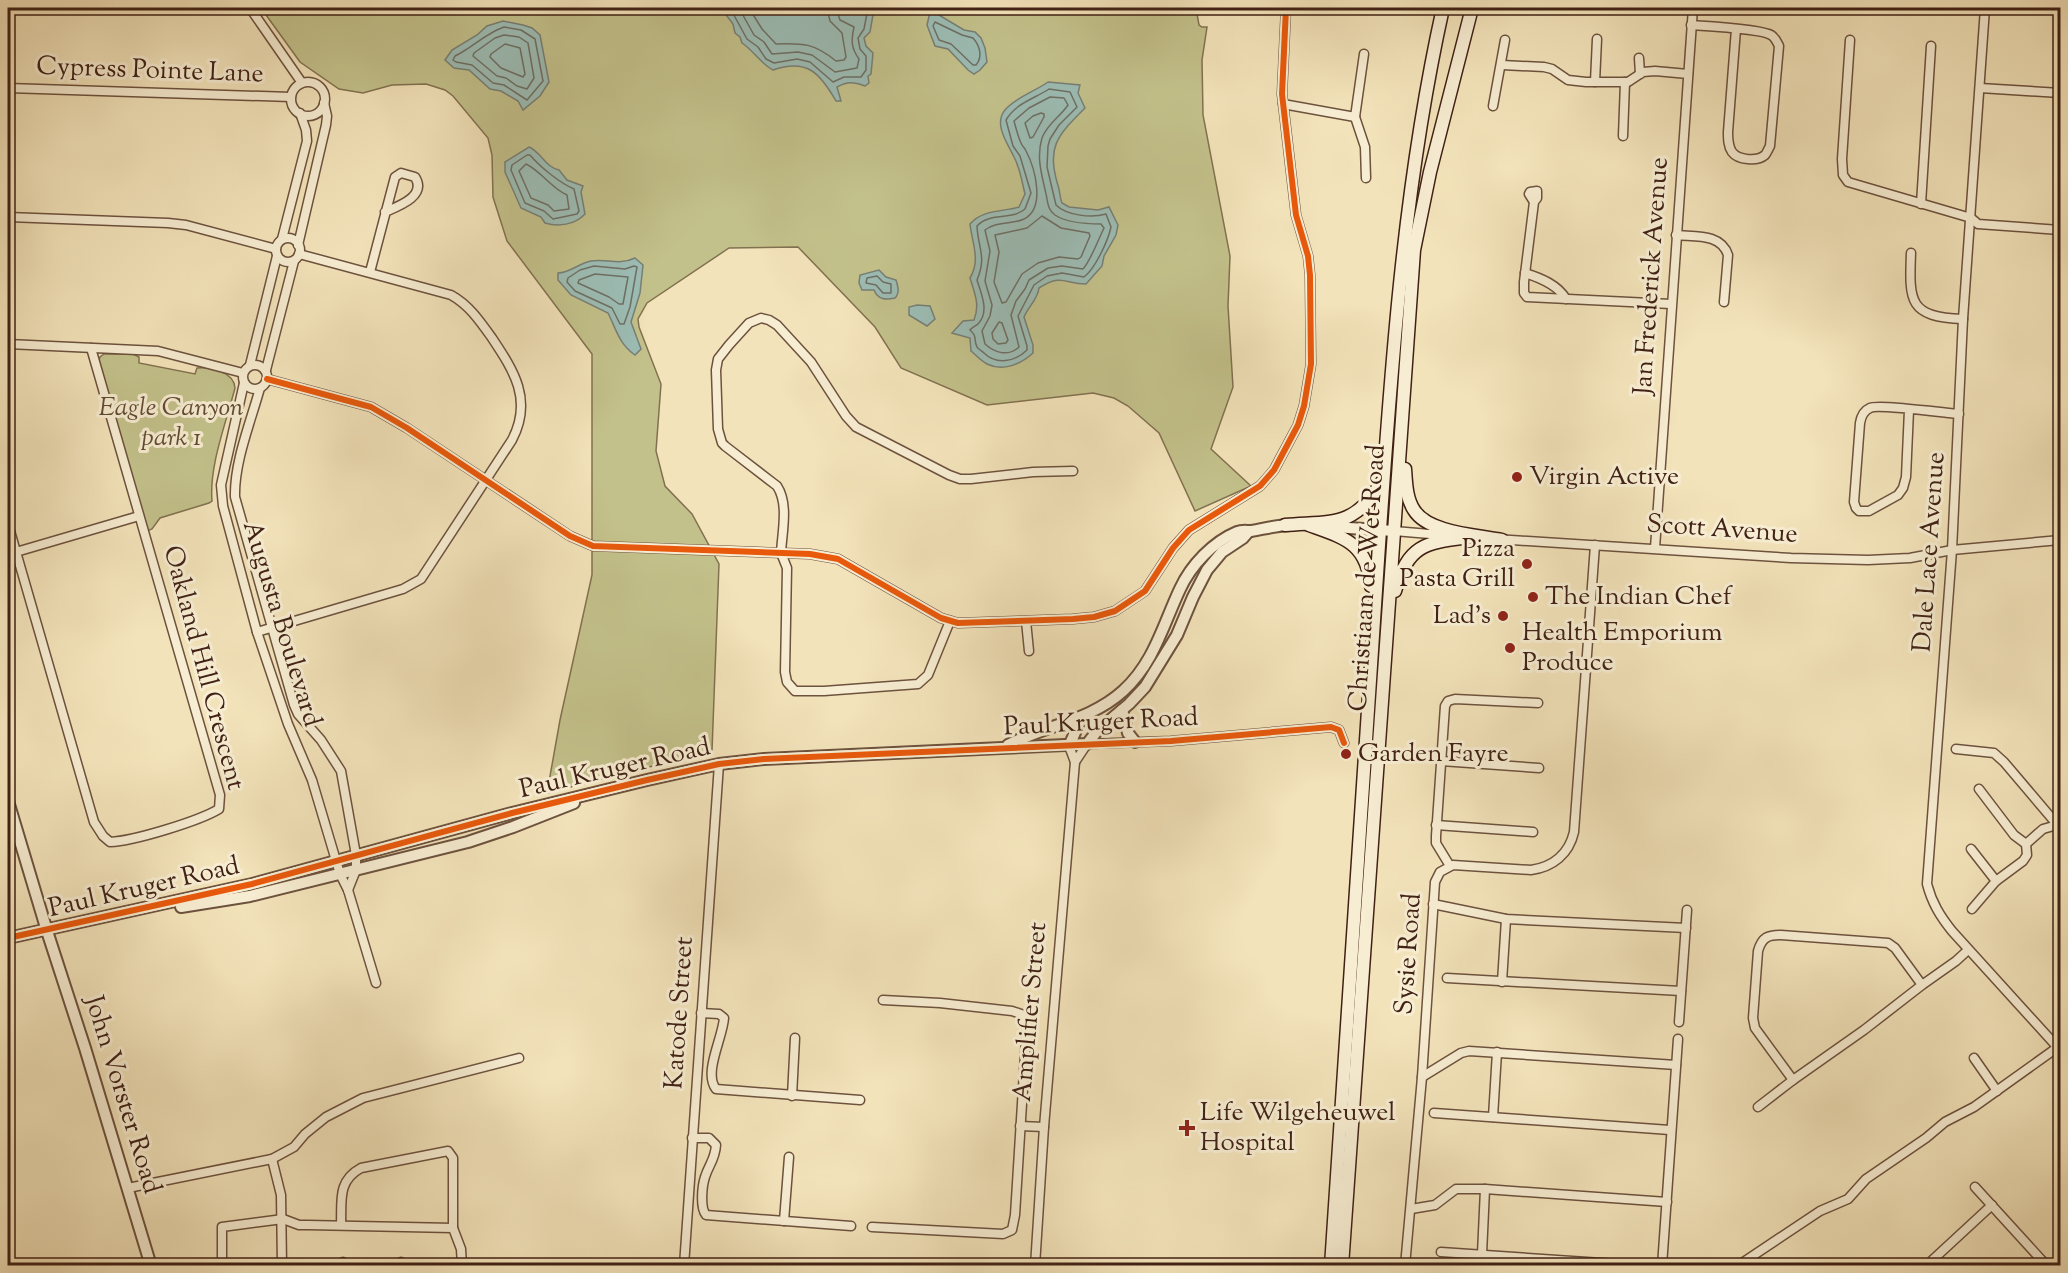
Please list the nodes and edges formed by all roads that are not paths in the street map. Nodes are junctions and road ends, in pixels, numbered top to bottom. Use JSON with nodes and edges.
{"nodes":[{"id":1,"x":250,"y":8,"type":"edge"},
{"id":2,"x":1286,"y":8,"type":"edge"},
{"id":3,"x":1443,"y":8,"type":"edge"},
{"id":4,"x":1472,"y":8,"type":"edge"},
{"id":5,"x":1693,"y":8,"type":"edge"},
{"id":6,"x":1985,"y":8,"type":"edge"},
{"id":7,"x":1691,"y":25,"type":"junction"},
{"id":8,"x":1736,"y":30,"type":"junction"},
{"id":9,"x":1598,"y":39,"type":"dead end"},
{"id":10,"x":1505,"y":40,"type":"dead end"},
{"id":11,"x":1850,"y":40,"type":"dead end"},
{"id":12,"x":1931,"y":46,"type":"dead end"},
{"id":13,"x":1364,"y":54,"type":"dead end"},
{"id":14,"x":1639,"y":57,"type":"dead end"},
{"id":15,"x":1502,"y":64,"type":"junction"},
{"id":16,"x":1640,"y":74,"type":"junction"},
{"id":17,"x":1688,"y":74,"type":"junction"},
{"id":18,"x":1595,"y":82,"type":"junction"},
{"id":19,"x":1625,"y":82,"type":"junction"},
{"id":20,"x":302,"y":83,"type":"junction"},
{"id":21,"x":8,"y":88,"type":"edge"},
{"id":22,"x":1980,"y":88,"type":"junction"},
{"id":23,"x":2061,"y":93,"type":"edge"},
{"id":24,"x":291,"y":97,"type":"junction"},
{"id":25,"x":324,"y":103,"type":"junction"},
{"id":26,"x":1283,"y":104,"type":"junction"},
{"id":27,"x":1493,"y":106,"type":"dead end"},
{"id":28,"x":300,"y":113,"type":"junction"},
{"id":29,"x":1355,"y":117,"type":"junction"},
{"id":30,"x":1623,"y":136,"type":"dead end"},
{"id":31,"x":1366,"y":178,"type":"dead end"},
{"id":32,"x":1534,"y":202,"type":"dead end"},
{"id":33,"x":1921,"y":204,"type":"junction"},
{"id":34,"x":385,"y":212,"type":"junction"},
{"id":35,"x":8,"y":217,"type":"edge"},
{"id":36,"x":1971,"y":218,"type":"junction"},
{"id":37,"x":2061,"y":230,"type":"edge"},
{"id":38,"x":1676,"y":235,"type":"junction"},
{"id":39,"x":282,"y":239,"type":"junction"},
{"id":40,"x":298,"y":244,"type":"junction"},
{"id":41,"x":276,"y":252,"type":"junction"},
{"id":42,"x":1911,"y":253,"type":"dead end"},
{"id":43,"x":296,"y":257,"type":"junction"},
{"id":44,"x":370,"y":272,"type":"junction"},
{"id":45,"x":1525,"y":273,"type":"junction"},
{"id":46,"x":1566,"y":299,"type":"junction"},
{"id":47,"x":1724,"y":302,"type":"dead end"},
{"id":48,"x":1671,"y":304,"type":"junction"},
{"id":49,"x":1963,"y":319,"type":"junction"},
{"id":50,"x":8,"y":344,"type":"edge"},
{"id":51,"x":91,"y":348,"type":"junction"},
{"id":52,"x":250,"y":365,"type":"junction"},
{"id":53,"x":243,"y":373,"type":"junction"},
{"id":54,"x":266,"y":374,"type":"junction"},
{"id":55,"x":244,"y":383,"type":"junction"},
{"id":56,"x":260,"y":388,"type":"junction"},
{"id":57,"x":1909,"y":410,"type":"junction"},
{"id":58,"x":1959,"y":414,"type":"junction"},
{"id":59,"x":1402,"y":423,"type":"junction"},
{"id":60,"x":1073,"y":471,"type":"dead end"},
{"id":61,"x":1383,"y":479,"type":"junction"},
{"id":62,"x":485,"y":480,"type":"junction"},
{"id":63,"x":139,"y":516,"type":"junction"},
{"id":64,"x":8,"y":524,"type":"edge"},
{"id":65,"x":1285,"y":525,"type":"junction"},
{"id":66,"x":1309,"y":525,"type":"junction"},
{"id":67,"x":1380,"y":530,"type":"junction"},
{"id":68,"x":1250,"y":531,"type":"junction"},
{"id":69,"x":1394,"y":531,"type":"junction"},
{"id":70,"x":1471,"y":537,"type":"junction"},
{"id":71,"x":1502,"y":540,"type":"junction"},
{"id":72,"x":2061,"y":540,"type":"edge"},
{"id":73,"x":1595,"y":545,"type":"junction"},
{"id":74,"x":1655,"y":548,"type":"junction"},
{"id":75,"x":1952,"y":550,"type":"junction"},
{"id":76,"x":16,"y":552,"type":"junction"},
{"id":77,"x":782,"y":553,"type":"junction"},
{"id":78,"x":1374,"y":611,"type":"junction"},
{"id":79,"x":1388,"y":611,"type":"junction"},
{"id":80,"x":950,"y":621,"type":"junction"},
{"id":81,"x":1026,"y":621,"type":"junction"},
{"id":82,"x":272,"y":627,"type":"junction"},
{"id":83,"x":257,"y":632,"type":"junction"},
{"id":84,"x":1029,"y":651,"type":"dead end"},
{"id":85,"x":1538,"y":703,"type":"dead end"},
{"id":86,"x":1122,"y":710,"type":"junction"},
{"id":87,"x":1082,"y":717,"type":"junction"},
{"id":88,"x":1135,"y":742,"type":"junction"},
{"id":89,"x":1344,"y":743,"type":"dead end"},
{"id":90,"x":1087,"y":744,"type":"junction"},
{"id":91,"x":1070,"y":746,"type":"junction"},
{"id":92,"x":1005,"y":747,"type":"junction"},
{"id":93,"x":1956,"y":749,"type":"dead end"},
{"id":94,"x":1440,"y":761,"type":"junction"},
{"id":95,"x":1075,"y":762,"type":"junction"},
{"id":96,"x":719,"y":764,"type":"junction"},
{"id":97,"x":1539,"y":768,"type":"dead end"},
{"id":98,"x":1979,"y":789,"type":"dead end"},
{"id":99,"x":602,"y":791,"type":"junction"},
{"id":100,"x":8,"y":801,"type":"edge"},
{"id":101,"x":1436,"y":825,"type":"junction"},
{"id":102,"x":2059,"y":826,"type":"edge"},
{"id":103,"x":1533,"y":832,"type":"dead end"},
{"id":104,"x":2026,"y":844,"type":"junction"},
{"id":105,"x":1971,"y":849,"type":"dead end"},
{"id":106,"x":356,"y":855,"type":"junction"},
{"id":107,"x":336,"y":861,"type":"junction"},
{"id":108,"x":1450,"y":866,"type":"junction"},
{"id":109,"x":356,"y":870,"type":"junction"},
{"id":110,"x":340,"y":874,"type":"junction"},
{"id":111,"x":1996,"y":881,"type":"junction"},
{"id":112,"x":348,"y":890,"type":"junction"},
{"id":113,"x":1433,"y":904,"type":"junction"},
{"id":114,"x":1972,"y":909,"type":"dead end"},
{"id":115,"x":1687,"y":910,"type":"dead end"},
{"id":116,"x":1506,"y":919,"type":"junction"},
{"id":117,"x":1686,"y":928,"type":"junction"},
{"id":118,"x":48,"y":934,"type":"junction"},
{"id":119,"x":8,"y":938,"type":"edge"},
{"id":120,"x":8,"y":945,"type":"edge"},
{"id":121,"x":1968,"y":950,"type":"junction"},
{"id":122,"x":1447,"y":978,"type":"dead end"},
{"id":123,"x":376,"y":982,"type":"dead end"},
{"id":124,"x":1502,"y":982,"type":"junction"},
{"id":125,"x":1922,"y":985,"type":"junction"},
{"id":126,"x":1681,"y":991,"type":"junction"},
{"id":127,"x":883,"y":1000,"type":"dead end"},
{"id":128,"x":701,"y":1013,"type":"junction"},
{"id":129,"x":1679,"y":1022,"type":"dead end"},
{"id":130,"x":795,"y":1038,"type":"dead end"},
{"id":131,"x":1678,"y":1039,"type":"dead end"},
{"id":132,"x":2059,"y":1048,"type":"edge"},
{"id":133,"x":1497,"y":1052,"type":"junction"},
{"id":134,"x":519,"y":1058,"type":"dead end"},
{"id":135,"x":1974,"y":1058,"type":"dead end"},
{"id":136,"x":1676,"y":1065,"type":"junction"},
{"id":137,"x":1422,"y":1077,"type":"junction"},
{"id":138,"x":1793,"y":1080,"type":"junction"},
{"id":139,"x":1997,"y":1091,"type":"junction"},
{"id":140,"x":792,"y":1096,"type":"junction"},
{"id":141,"x":860,"y":1100,"type":"dead end"},
{"id":142,"x":1758,"y":1107,"type":"dead end"},
{"id":143,"x":1434,"y":1113,"type":"dead end"},
{"id":144,"x":1493,"y":1117,"type":"junction"},
{"id":145,"x":1020,"y":1126,"type":"junction"},
{"id":146,"x":1044,"y":1127,"type":"junction"},
{"id":147,"x":1670,"y":1130,"type":"junction"},
{"id":148,"x":692,"y":1138,"type":"junction"},
{"id":149,"x":789,"y":1157,"type":"dead end"},
{"id":150,"x":272,"y":1159,"type":"junction"},
{"id":151,"x":1975,"y":1187,"type":"dead end"},
{"id":152,"x":128,"y":1188,"type":"junction"},
{"id":153,"x":1485,"y":1189,"type":"junction"},
{"id":154,"x":1667,"y":1202,"type":"junction"},
{"id":155,"x":1992,"y":1205,"type":"junction"},
{"id":156,"x":1411,"y":1209,"type":"junction"},
{"id":157,"x":283,"y":1219,"type":"junction"},
{"id":158,"x":784,"y":1221,"type":"junction"},
{"id":159,"x":341,"y":1226,"type":"junction"},
{"id":160,"x":851,"y":1226,"type":"dead end"},
{"id":161,"x":872,"y":1227,"type":"dead end"},
{"id":162,"x":453,"y":1228,"type":"junction"},
{"id":163,"x":1441,"y":1252,"type":"dead end"},
{"id":164,"x":1482,"y":1254,"type":"junction"},
{"id":165,"x":1742,"y":1263,"type":"dead end"},
{"id":166,"x":222,"y":1265,"type":"edge"},
{"id":167,"x":151,"y":1266,"type":"edge"},
{"id":168,"x":282,"y":1266,"type":"edge"},
{"id":169,"x":462,"y":1266,"type":"edge"},
{"id":170,"x":684,"y":1266,"type":"edge"},
{"id":171,"x":1035,"y":1266,"type":"edge"},
{"id":172,"x":1331,"y":1266,"type":"edge"},
{"id":173,"x":1342,"y":1266,"type":"edge"},
{"id":174,"x":1406,"y":1266,"type":"edge"},
{"id":175,"x":1647,"y":1266,"type":"edge"},
{"id":176,"x":1662,"y":1266,"type":"edge"},
{"id":177,"x":1926,"y":1266,"type":"edge"},
{"id":178,"x":2047,"y":1266,"type":"edge"}],
"edges":[{"from":1,"to":20,"type":"street"},
{"from":2,"to":26,"type":"street"},
{"from":3,"to":61,"type":"main road","name":"Christiaan de Wet Road"},
{"from":4,"to":59,"type":"main road","name":"Christiaan de Wet Road"},
{"from":5,"to":7,"type":"street","name":"Jan Frederick Avenue"},
{"from":6,"to":22,"type":"street","name":"Dale Lace Avenue"},
{"from":7,"to":8,"type":"street"},
{"from":7,"to":17,"type":"street","name":"Jan Frederick Avenue"},
{"from":8,"to":8,"type":"street"},
{"from":9,"to":18,"type":"street"},
{"from":10,"to":15,"type":"street"},
{"from":11,"to":33,"type":"street"},
{"from":12,"to":33,"type":"street"},
{"from":13,"to":29,"type":"street"},
{"from":14,"to":16,"type":"street"},
{"from":15,"to":18,"type":"street"},
{"from":15,"to":27,"type":"street"},
{"from":16,"to":17,"type":"street"},
{"from":16,"to":19,"type":"street"},
{"from":17,"to":38,"type":"street","name":"Jan Frederick Avenue"},
{"from":18,"to":19,"type":"street"},
{"from":19,"to":30,"type":"street"},
{"from":20,"to":24,"type":"street"},
{"from":20,"to":25,"type":"street"},
{"from":21,"to":24,"type":"street","name":"Cypress Pointe Lane"},
{"from":22,"to":23,"type":"street"},
{"from":22,"to":36,"type":"street","name":"Dale Lace Avenue"},
{"from":24,"to":28,"type":"street"},
{"from":25,"to":28,"type":"street"},
{"from":25,"to":40,"type":"street"},
{"from":26,"to":29,"type":"street"},
{"from":26,"to":81,"type":"street"},
{"from":28,"to":39,"type":"street"},
{"from":29,"to":31,"type":"street"},
{"from":32,"to":45,"type":"street"},
{"from":33,"to":36,"type":"street"},
{"from":34,"to":34,"type":"street"},
{"from":34,"to":44,"type":"street"},
{"from":35,"to":41,"type":"street"},
{"from":36,"to":37,"type":"street"},
{"from":36,"to":49,"type":"street","name":"Dale Lace Avenue"},
{"from":38,"to":47,"type":"street"},
{"from":38,"to":48,"type":"street","name":"Jan Frederick Avenue"},
{"from":39,"to":40,"type":"street"},
{"from":39,"to":41,"type":"street"},
{"from":40,"to":43,"type":"street"},
{"from":41,"to":43,"type":"street"},
{"from":41,"to":52,"type":"street"},
{"from":42,"to":49,"type":"street"},
{"from":43,"to":44,"type":"street"},
{"from":43,"to":54,"type":"street"},
{"from":44,"to":62,"type":"street"},
{"from":45,"to":46,"type":"street"},
{"from":45,"to":46,"type":"street"},
{"from":46,"to":48,"type":"street"},
{"from":48,"to":74,"type":"street","name":"Jan Frederick Avenue"},
{"from":49,"to":58,"type":"street","name":"Dale Lace Avenue"},
{"from":50,"to":51,"type":"street"},
{"from":51,"to":53,"type":"street"},
{"from":51,"to":63,"type":"street","name":"Oakland Hill Crescent"},
{"from":52,"to":53,"type":"street"},
{"from":52,"to":54,"type":"street"},
{"from":53,"to":55,"type":"street"},
{"from":54,"to":56,"type":"street"},
{"from":54,"to":62,"type":"street"},
{"from":55,"to":56,"type":"street"},
{"from":55,"to":83,"type":"street","name":"Augusta Boulevard"},
{"from":56,"to":82,"type":"street","name":"Augusta Boulevard"},
{"from":57,"to":57,"type":"street"},
{"from":57,"to":58,"type":"street"},
{"from":58,"to":75,"type":"street","name":"Dale Lace Avenue"},
{"from":59,"to":69,"type":"main road","name":"Christiaan de Wet Road"},
{"from":59,"to":71,"type":"main road"},
{"from":60,"to":77,"type":"street"},
{"from":61,"to":65,"type":"main road"},
{"from":61,"to":67,"type":"main road","name":"Christiaan de Wet Road"},
{"from":62,"to":77,"type":"street"},
{"from":62,"to":82,"type":"street"},
{"from":63,"to":76,"type":"street"},
{"from":63,"to":76,"type":"street","name":"Oakland Hill Crescent"},
{"from":64,"to":76,"type":"street","name":"Oakland Hill Crescent"},
{"from":65,"to":66,"type":"street","name":"Amplifier Street"},
{"from":65,"to":68,"type":"street","name":"Amplifier Street"},
{"from":66,"to":67,"type":"street","name":"Amplifier Street"},
{"from":66,"to":78,"type":"main road"},
{"from":67,"to":69,"type":"street","name":"Scott Avenue"},
{"from":67,"to":78,"type":"main road","name":"Christiaan de Wet Road"},
{"from":68,"to":86,"type":"street","name":"Amplifier Street"},
{"from":68,"to":87,"type":"street","name":"Amplifier Street"},
{"from":69,"to":70,"type":"street","name":"Scott Avenue"},
{"from":69,"to":79,"type":"main road","name":"Christiaan de Wet Road"},
{"from":70,"to":71,"type":"street","name":"Scott Avenue"},
{"from":70,"to":79,"type":"main road"},
{"from":71,"to":73,"type":"street","name":"Scott Avenue"},
{"from":72,"to":75,"type":"street","name":"Scott Avenue"},
{"from":73,"to":74,"type":"street","name":"Scott Avenue"},
{"from":73,"to":108,"type":"street","name":"Sysie Road"},
{"from":74,"to":75,"type":"street","name":"Scott Avenue"},
{"from":75,"to":121,"type":"street","name":"Dale Lace Avenue"},
{"from":77,"to":80,"type":"street"},
{"from":77,"to":80,"type":"street"},
{"from":78,"to":172,"type":"main road","name":"Christiaan de Wet Road"},
{"from":79,"to":173,"type":"main road","name":"Christiaan de Wet Road"},
{"from":80,"to":81,"type":"street"},
{"from":81,"to":84,"type":"street"},
{"from":82,"to":83,"type":"street"},
{"from":82,"to":106,"type":"street","name":"Augusta Boulevard"},
{"from":83,"to":107,"type":"street","name":"Augusta Boulevard"},
{"from":85,"to":94,"type":"street"},
{"from":86,"to":88,"type":"street"},
{"from":86,"to":90,"type":"street","name":"Amplifier Street"},
{"from":87,"to":91,"type":"street"},
{"from":87,"to":92,"type":"street","name":"Amplifier Street"},
{"from":88,"to":89,"type":"street","name":"Paul Kruger Road"},
{"from":88,"to":90,"type":"street","name":"Paul Kruger Road"},
{"from":90,"to":91,"type":"street","name":"Paul Kruger Road"},
{"from":90,"to":95,"type":"street","name":"Amplifier Street"},
{"from":91,"to":92,"type":"street","name":"Paul Kruger Road"},
{"from":91,"to":95,"type":"street","name":"Amplifier Street"},
{"from":92,"to":96,"type":"street","name":"Paul Kruger Road"},
{"from":93,"to":102,"type":"street"},
{"from":94,"to":97,"type":"street"},
{"from":94,"to":101,"type":"street"},
{"from":95,"to":146,"type":"street","name":"Amplifier Street"},
{"from":96,"to":99,"type":"street","name":"Paul Kruger Road"},
{"from":96,"to":128,"type":"street","name":"Katode Street"},
{"from":98,"to":104,"type":"street"},
{"from":99,"to":106,"type":"street","name":"Paul Kruger Road"},
{"from":99,"to":109,"type":"street","name":"Paul Kruger Road"},
{"from":100,"to":118,"type":"street","name":"John Vorster Road"},
{"from":101,"to":103,"type":"street"},
{"from":101,"to":108,"type":"street"},
{"from":102,"to":104,"type":"street"},
{"from":104,"to":111,"type":"street"},
{"from":105,"to":111,"type":"street"},
{"from":106,"to":107,"type":"street","name":"Paul Kruger Road"},
{"from":106,"to":109,"type":"street","name":"Augusta Boulevard"},
{"from":107,"to":110,"type":"street","name":"Augusta Boulevard"},
{"from":107,"to":118,"type":"street","name":"Paul Kruger Road"},
{"from":108,"to":113,"type":"street","name":"Sysie Road"},
{"from":109,"to":110,"type":"street","name":"Paul Kruger Road"},
{"from":109,"to":112,"type":"street"},
{"from":110,"to":112,"type":"street","name":"Augusta Boulevard"},
{"from":110,"to":118,"type":"street","name":"Paul Kruger Road"},
{"from":111,"to":114,"type":"street"},
{"from":112,"to":123,"type":"street","name":"Augusta Boulevard"},
{"from":113,"to":116,"type":"street"},
{"from":113,"to":137,"type":"street","name":"Sysie Road"},
{"from":115,"to":117,"type":"street"},
{"from":116,"to":117,"type":"street"},
{"from":116,"to":124,"type":"street"},
{"from":117,"to":126,"type":"street"},
{"from":118,"to":119,"type":"street","name":"Paul Kruger Road"},
{"from":118,"to":120,"type":"street","name":"Paul Kruger Road"},
{"from":118,"to":152,"type":"street","name":"John Vorster Road"},
{"from":121,"to":125,"type":"street"},
{"from":121,"to":132,"type":"street","name":"Dale Lace Avenue"},
{"from":122,"to":124,"type":"street"},
{"from":124,"to":126,"type":"street"},
{"from":125,"to":138,"type":"street"},
{"from":125,"to":138,"type":"street"},
{"from":126,"to":129,"type":"street"},
{"from":127,"to":145,"type":"street"},
{"from":128,"to":140,"type":"street"},
{"from":128,"to":148,"type":"street","name":"Katode Street"},
{"from":130,"to":140,"type":"street"},
{"from":131,"to":136,"type":"street"},
{"from":132,"to":139,"type":"street"},
{"from":133,"to":136,"type":"street"},
{"from":133,"to":137,"type":"street"},
{"from":133,"to":144,"type":"street"},
{"from":134,"to":150,"type":"street"},
{"from":135,"to":139,"type":"street"},
{"from":136,"to":147,"type":"street"},
{"from":137,"to":156,"type":"street","name":"Sysie Road"},
{"from":138,"to":142,"type":"street"},
{"from":139,"to":165,"type":"street"},
{"from":140,"to":141,"type":"street"},
{"from":143,"to":144,"type":"street"},
{"from":144,"to":147,"type":"street"},
{"from":145,"to":146,"type":"street"},
{"from":145,"to":161,"type":"street"},
{"from":146,"to":171,"type":"street","name":"Amplifier Street"},
{"from":147,"to":154,"type":"street"},
{"from":148,"to":158,"type":"street"},
{"from":148,"to":170,"type":"street","name":"Katode Street"},
{"from":149,"to":158,"type":"street"},
{"from":150,"to":152,"type":"street"},
{"from":150,"to":157,"type":"street"},
{"from":151,"to":155,"type":"street"},
{"from":152,"to":167,"type":"street","name":"John Vorster Road"},
{"from":153,"to":154,"type":"street"},
{"from":153,"to":156,"type":"street"},
{"from":153,"to":164,"type":"street"},
{"from":154,"to":176,"type":"street"},
{"from":155,"to":177,"type":"street"},
{"from":155,"to":178,"type":"street"},
{"from":156,"to":174,"type":"street","name":"Sysie Road"},
{"from":157,"to":159,"type":"street"},
{"from":157,"to":166,"type":"street"},
{"from":157,"to":168,"type":"street"},
{"from":158,"to":160,"type":"street"},
{"from":159,"to":162,"type":"street"},
{"from":159,"to":162,"type":"street"},
{"from":162,"to":169,"type":"street"},
{"from":163,"to":164,"type":"street"},
{"from":164,"to":175,"type":"street"}]}
